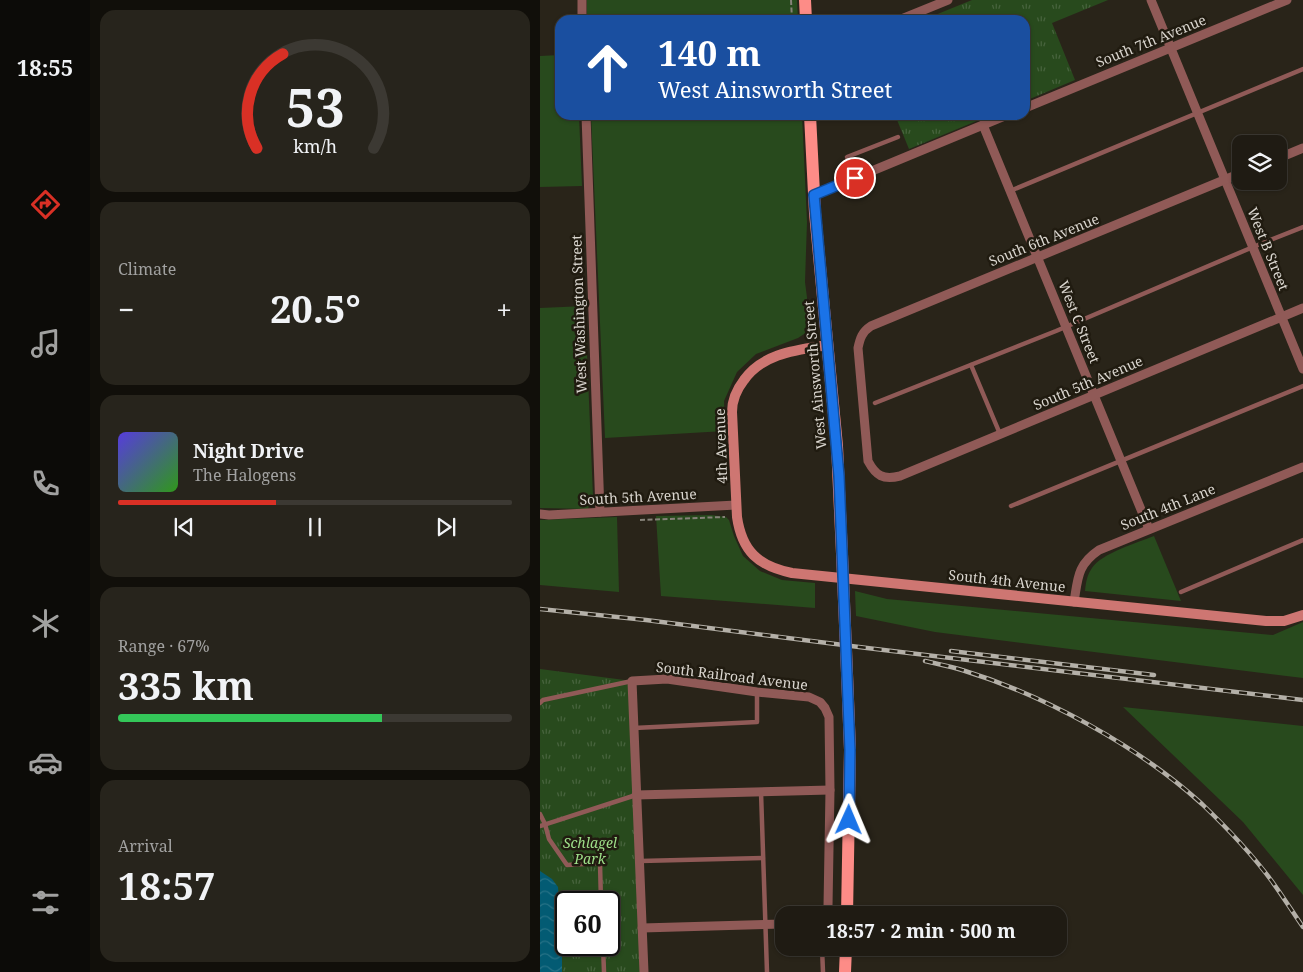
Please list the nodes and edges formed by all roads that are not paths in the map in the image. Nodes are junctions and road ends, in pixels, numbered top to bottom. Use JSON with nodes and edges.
{"nodes":[{"id":1,"x":582,"y":0,"type":"edge"},
{"id":2,"x":805,"y":0,"type":"edge"},
{"id":3,"x":948,"y":0,"type":"edge"},
{"id":4,"x":1151,"y":0,"type":"edge"},
{"id":5,"x":1287,"y":0,"type":"edge"},
{"id":6,"x":932,"y":3,"type":"edge"},
{"id":7,"x":582,"y":15,"type":"edge"},
{"id":8,"x":806,"y":15,"type":"edge"},
{"id":9,"x":909,"y":15,"type":"edge"},
{"id":10,"x":1171,"y":48,"type":"junction"},
{"id":11,"x":1303,"y":69,"type":"edge"},
{"id":12,"x":1030,"y":106,"type":"edge"},
{"id":13,"x":1198,"y":113,"type":"junction"},
{"id":14,"x":586,"y":120,"type":"edge"},
{"id":15,"x":810,"y":120,"type":"edge"},
{"id":16,"x":995,"y":120,"type":"edge"},
{"id":17,"x":983,"y":125,"type":"junction"},
{"id":18,"x":898,"y":137,"type":"dead end"},
{"id":19,"x":1303,"y":148,"type":"edge"},
{"id":20,"x":1287,"y":155,"type":"edge"},
{"id":21,"x":1232,"y":177,"type":"edge"},
{"id":22,"x":855,"y":178,"type":"junction"},
{"id":23,"x":1225,"y":180,"type":"junction"},
{"id":24,"x":1010,"y":191,"type":"junction"},
{"id":25,"x":814,"y":195,"type":"junction"},
{"id":26,"x":1303,"y":227,"type":"edge"},
{"id":27,"x":1253,"y":247,"type":"junction"},
{"id":28,"x":1037,"y":257,"type":"junction"},
{"id":29,"x":1303,"y":308,"type":"edge"},
{"id":30,"x":1282,"y":317,"type":"junction"},
{"id":31,"x":1066,"y":327,"type":"junction"},
{"id":32,"x":828,"y":346,"type":"junction"},
{"id":33,"x":971,"y":365,"type":"junction"},
{"id":34,"x":1303,"y":369,"type":"edge"},
{"id":35,"x":1303,"y":386,"type":"edge"},
{"id":36,"x":1094,"y":395,"type":"junction"},
{"id":37,"x":875,"y":403,"type":"dead end"},
{"id":38,"x":1000,"y":434,"type":"junction"},
{"id":39,"x":1121,"y":460,"type":"junction"},
{"id":40,"x":1303,"y":466,"type":"edge"},
{"id":41,"x":883,"y":478,"type":"joint"},
{"id":42,"x":736,"y":505,"type":"junction"},
{"id":43,"x":1011,"y":506,"type":"dead end"},
{"id":44,"x":600,"y":512,"type":"junction"},
{"id":45,"x":540,"y":514,"type":"edge"},
{"id":46,"x":737,"y":517,"type":"joint"},
{"id":47,"x":1149,"y":529,"type":"junction"},
{"id":48,"x":1303,"y":540,"type":"edge"},
{"id":49,"x":1181,"y":592,"type":"dead end"},
{"id":50,"x":1074,"y":602,"type":"junction"},
{"id":51,"x":1303,"y":615,"type":"edge"},
{"id":52,"x":632,"y":681,"type":"junction"},
{"id":53,"x":757,"y":692,"type":"junction"},
{"id":54,"x":540,"y":703,"type":"edge"},
{"id":55,"x":634,"y":728,"type":"junction"},
{"id":56,"x":830,"y":790,"type":"junction"},
{"id":57,"x":761,"y":792,"type":"junction"},
{"id":58,"x":636,"y":795,"type":"junction"},
{"id":59,"x":540,"y":814,"type":"edge"},
{"id":60,"x":542,"y":825,"type":"edge"},
{"id":61,"x":763,"y":858,"type":"junction"},
{"id":62,"x":639,"y":861,"type":"junction"},
{"id":63,"x":601,"y":891,"type":"edge"},
{"id":64,"x":828,"y":906,"type":"edge"},
{"id":65,"x":847,"y":906,"type":"edge"},
{"id":66,"x":775,"y":924,"type":"edge"},
{"id":67,"x":766,"y":925,"type":"junction"},
{"id":68,"x":642,"y":928,"type":"junction"},
{"id":69,"x":603,"y":956,"type":"edge"},
{"id":70,"x":822,"y":956,"type":"edge"},
{"id":71,"x":846,"y":956,"type":"edge"},
{"id":72,"x":604,"y":972,"type":"edge"},
{"id":73,"x":644,"y":972,"type":"edge"},
{"id":74,"x":767,"y":972,"type":"edge"},
{"id":75,"x":823,"y":972,"type":"edge"},
{"id":76,"x":845,"y":972,"type":"edge"}],
"edges":[{"from":1,"to":7,"type":"street"},
{"from":2,"to":8,"type":"main road"},
{"from":3,"to":6,"type":"street"},
{"from":4,"to":10,"type":"street","name":"West B Street"},
{"from":5,"to":10,"type":"street","name":"South 7th Avenue"},
{"from":6,"to":9,"type":"street"},
{"from":10,"to":12,"type":"street","name":"South 7th Avenue"},
{"from":10,"to":13,"type":"street","name":"West B Street"},
{"from":11,"to":13,"type":"lane"},
{"from":13,"to":23,"type":"street","name":"West B Street"},
{"from":13,"to":24,"type":"lane"},
{"from":14,"to":44,"type":"street","name":"West Washington Street"},
{"from":15,"to":25,"type":"main road","name":"West Ainsworth Street"},
{"from":16,"to":17,"type":"street"},
{"from":17,"to":22,"type":"street"},
{"from":17,"to":24,"type":"street","name":"West C Street"},
{"from":18,"to":22,"type":"lane"},
{"from":19,"to":20,"type":"street"},
{"from":21,"to":23,"type":"street","name":"South 6th Avenue"},
{"from":22,"to":25,"type":"street"},
{"from":23,"to":27,"type":"street","name":"West B Street"},
{"from":23,"to":28,"type":"street","name":"South 6th Avenue"},
{"from":24,"to":28,"type":"street","name":"West C Street"},
{"from":25,"to":32,"type":"main road","name":"West Ainsworth Street"},
{"from":26,"to":27,"type":"lane"},
{"from":27,"to":30,"type":"street","name":"West B Street"},
{"from":27,"to":31,"type":"lane"},
{"from":28,"to":31,"type":"street","name":"West C Street"},
{"from":28,"to":41,"type":"street","name":"South 6th Avenue"},
{"from":29,"to":30,"type":"street","name":"South 5th Avenue"},
{"from":30,"to":34,"type":"street","name":"West B Street"},
{"from":30,"to":36,"type":"street","name":"South 5th Avenue"},
{"from":31,"to":33,"type":"lane"},
{"from":31,"to":36,"type":"street","name":"West C Street"},
{"from":32,"to":42,"type":"street","name":"4th Avenue"},
{"from":32,"to":65,"type":"main road","name":"West Ainsworth Street","bridge":true},
{"from":33,"to":37,"type":"lane"},
{"from":33,"to":38,"type":"lane"},
{"from":35,"to":39,"type":"lane"},
{"from":36,"to":38,"type":"street","name":"South 5th Avenue"},
{"from":36,"to":39,"type":"street","name":"West C Street"},
{"from":38,"to":41,"type":"street","name":"South 5th Avenue"},
{"from":39,"to":43,"type":"lane"},
{"from":39,"to":47,"type":"street","name":"West C Street"},
{"from":40,"to":47,"type":"street","name":"South 4th Lane"},
{"from":42,"to":44,"type":"street","name":"South 5th Avenue"},
{"from":42,"to":46,"type":"street","name":"4th Avenue"},
{"from":44,"to":45,"type":"street","name":"South 5th Avenue"},
{"from":46,"to":50,"type":"street","name":"South 4th Avenue"},
{"from":47,"to":50,"type":"street","name":"South 4th Lane"},
{"from":48,"to":49,"type":"lane"},
{"from":50,"to":51,"type":"street","name":"South 4th Avenue"},
{"from":52,"to":53,"type":"street","name":"South Railroad Avenue"},
{"from":52,"to":54,"type":"lane"},
{"from":52,"to":55,"type":"street"},
{"from":53,"to":55,"type":"lane"},
{"from":53,"to":56,"type":"street","name":"South Railroad Avenue"},
{"from":55,"to":58,"type":"street"},
{"from":56,"to":57,"type":"street"},
{"from":56,"to":64,"type":"street"},
{"from":57,"to":58,"type":"street"},
{"from":57,"to":61,"type":"lane"},
{"from":58,"to":60,"type":"lane"},
{"from":58,"to":62,"type":"street"},
{"from":59,"to":60,"type":"lane"},
{"from":60,"to":63,"type":"lane"},
{"from":61,"to":62,"type":"lane"},
{"from":61,"to":67,"type":"lane"},
{"from":62,"to":68,"type":"street"},
{"from":66,"to":67,"type":"street"},
{"from":67,"to":68,"type":"street"},
{"from":67,"to":74,"type":"lane"},
{"from":68,"to":73,"type":"street"},
{"from":69,"to":72,"type":"lane"},
{"from":70,"to":75,"type":"lane"},
{"from":71,"to":76,"type":"main road"}]}
